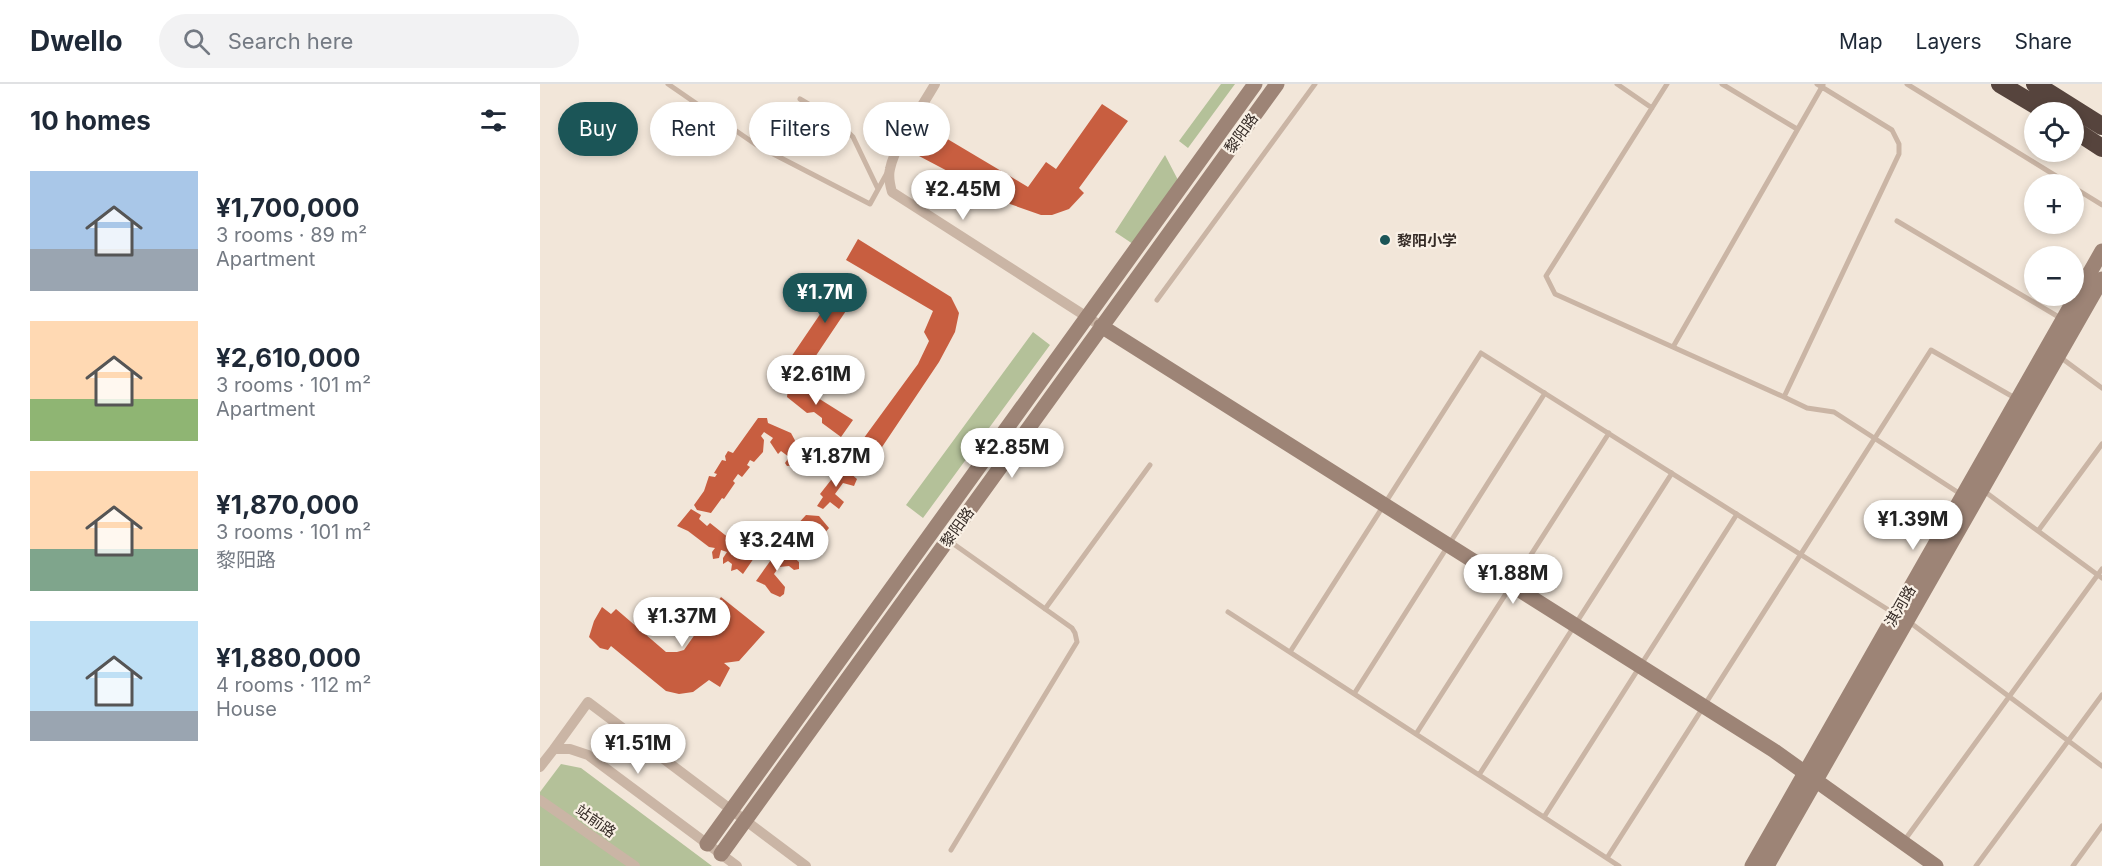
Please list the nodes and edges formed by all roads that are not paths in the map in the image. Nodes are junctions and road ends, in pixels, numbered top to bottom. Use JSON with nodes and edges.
{"nodes":[{"id":1,"x":668,"y":84,"type":"edge"},
{"id":2,"x":935,"y":84,"type":"edge"},
{"id":3,"x":1255,"y":84,"type":"edge"},
{"id":4,"x":1277,"y":84,"type":"edge"},
{"id":5,"x":1315,"y":84,"type":"edge"},
{"id":6,"x":1617,"y":84,"type":"edge"},
{"id":7,"x":1667,"y":84,"type":"edge"},
{"id":8,"x":1722,"y":84,"type":"edge"},
{"id":9,"x":1907,"y":84,"type":"edge"},
{"id":10,"x":2000,"y":84,"type":"edge"},
{"id":11,"x":2035,"y":84,"type":"edge"},
{"id":12,"x":1821,"y":85,"type":"edge"},
{"id":13,"x":800,"y":99,"type":"dead end"},
{"id":14,"x":2030,"y":102,"type":"edge"},
{"id":15,"x":1652,"y":108,"type":"junction"},
{"id":16,"x":2102,"y":126,"type":"edge"},
{"id":17,"x":1797,"y":129,"type":"junction"},
{"id":18,"x":2084,"y":136,"type":"edge"},
{"id":19,"x":2102,"y":148,"type":"edge"},
{"id":20,"x":890,"y":169,"type":"junction"},
{"id":21,"x":2053,"y":174,"type":"edge"},
{"id":22,"x":878,"y":189,"type":"junction"},
{"id":23,"x":2084,"y":194,"type":"edge"},
{"id":24,"x":2102,"y":205,"type":"edge"},
{"id":25,"x":1897,"y":221,"type":"dead end"},
{"id":26,"x":2102,"y":251,"type":"edge"},
{"id":27,"x":2102,"y":279,"type":"edge"},
{"id":28,"x":1156,"y":300,"type":"dead end"},
{"id":29,"x":1086,"y":317,"type":"junction"},
{"id":30,"x":2064,"y":320,"type":"junction"},
{"id":31,"x":1101,"y":326,"type":"junction"},
{"id":32,"x":1673,"y":346,"type":"junction"},
{"id":33,"x":2059,"y":356,"type":"junction"},
{"id":34,"x":2102,"y":388,"type":"edge"},
{"id":35,"x":1545,"y":393,"type":"junction"},
{"id":36,"x":1784,"y":397,"type":"junction"},
{"id":37,"x":2018,"y":400,"type":"junction"},
{"id":38,"x":1609,"y":433,"type":"junction"},
{"id":39,"x":1875,"y":438,"type":"junction"},
{"id":40,"x":2102,"y":444,"type":"edge"},
{"id":41,"x":1150,"y":465,"type":"dead end"},
{"id":42,"x":1671,"y":473,"type":"junction"},
{"id":43,"x":1982,"y":489,"type":"junction"},
{"id":44,"x":1963,"y":496,"type":"junction"},
{"id":45,"x":1384,"y":504,"type":"junction"},
{"id":46,"x":1737,"y":514,"type":"junction"},
{"id":47,"x":2038,"y":531,"type":"junction"},
{"id":48,"x":948,"y":540,"type":"junction"},
{"id":49,"x":1449,"y":545,"type":"junction"},
{"id":50,"x":1801,"y":555,"type":"junction"},
{"id":51,"x":2102,"y":569,"type":"edge"},
{"id":52,"x":2100,"y":577,"type":"edge"},
{"id":53,"x":1512,"y":585,"type":"junction"},
{"id":54,"x":1045,"y":609,"type":"junction"},
{"id":55,"x":1228,"y":612,"type":"dead end"},
{"id":56,"x":1901,"y":617,"type":"junction"},
{"id":57,"x":1575,"y":625,"type":"junction"},
{"id":58,"x":1290,"y":652,"type":"junction"},
{"id":59,"x":1640,"y":666,"type":"junction"},
{"id":60,"x":1354,"y":694,"type":"junction"},
{"id":61,"x":2102,"y":695,"type":"edge"},
{"id":62,"x":2009,"y":696,"type":"junction"},
{"id":63,"x":1704,"y":706,"type":"junction"},
{"id":64,"x":1416,"y":734,"type":"junction"},
{"id":65,"x":2068,"y":741,"type":"junction"},
{"id":66,"x":554,"y":748,"type":"junction"},
{"id":67,"x":2102,"y":766,"type":"edge"},
{"id":68,"x":540,"y":767,"type":"edge"},
{"id":69,"x":1479,"y":775,"type":"junction"},
{"id":70,"x":1810,"y":776,"type":"junction"},
{"id":71,"x":540,"y":800,"type":"edge"},
{"id":72,"x":731,"y":810,"type":"junction"},
{"id":73,"x":1544,"y":817,"type":"junction"},
{"id":74,"x":746,"y":821,"type":"junction"},
{"id":75,"x":2102,"y":826,"type":"edge"},
{"id":76,"x":1903,"y":842,"type":"junction"},
{"id":77,"x":707,"y":844,"type":"junction"},
{"id":78,"x":951,"y":850,"type":"dead end"},
{"id":79,"x":721,"y":855,"type":"junction"},
{"id":80,"x":1607,"y":858,"type":"junction"},
{"id":81,"x":635,"y":866,"type":"edge"},
{"id":82,"x":737,"y":866,"type":"edge"},
{"id":83,"x":806,"y":866,"type":"edge"},
{"id":84,"x":1619,"y":866,"type":"edge"},
{"id":85,"x":1752,"y":866,"type":"edge"},
{"id":86,"x":1767,"y":866,"type":"edge"},
{"id":87,"x":1936,"y":866,"type":"edge"},
{"id":88,"x":1976,"y":866,"type":"edge"},
{"id":89,"x":2073,"y":866,"type":"edge"}],
"edges":[{"from":1,"to":22,"type":"lane"},
{"from":2,"to":20,"type":"street"},
{"from":3,"to":29,"type":"street","name":"黎阳路"},
{"from":4,"to":31,"type":"street","name":"黎阳路"},
{"from":5,"to":28,"type":"lane"},
{"from":6,"to":15,"type":"lane"},
{"from":7,"to":15,"type":"lane"},
{"from":8,"to":17,"type":"lane"},
{"from":9,"to":21,"type":"lane"},
{"from":10,"to":14,"type":"highway"},
{"from":11,"to":16,"type":"highway"},
{"from":12,"to":17,"type":"lane"},
{"from":12,"to":36,"type":"lane"},
{"from":13,"to":22,"type":"lane"},
{"from":15,"to":32,"type":"lane"},
{"from":17,"to":32,"type":"lane"},
{"from":18,"to":19,"type":"highway"},
{"from":20,"to":22,"type":"lane"},
{"from":20,"to":29,"type":"street"},
{"from":23,"to":24,"type":"lane"},
{"from":25,"to":30,"type":"lane"},
{"from":26,"to":30,"type":"street","name":"淇河路"},
{"from":27,"to":33,"type":"street","name":"淇河路"},
{"from":29,"to":31,"type":"street"},
{"from":29,"to":72,"type":"street","name":"黎阳路"},
{"from":30,"to":37,"type":"street","name":"淇河路"},
{"from":31,"to":45,"type":"street"},
{"from":31,"to":48,"type":"street","name":"黎阳路"},
{"from":32,"to":36,"type":"lane"},
{"from":33,"to":34,"type":"lane"},
{"from":33,"to":43,"type":"street","name":"淇河路"},
{"from":35,"to":38,"type":"lane"},
{"from":35,"to":45,"type":"lane"},
{"from":35,"to":49,"type":"lane"},
{"from":36,"to":39,"type":"lane"},
{"from":37,"to":39,"type":"lane"},
{"from":37,"to":44,"type":"street","name":"淇河路"},
{"from":38,"to":42,"type":"lane"},
{"from":38,"to":53,"type":"lane"},
{"from":39,"to":44,"type":"lane"},
{"from":39,"to":50,"type":"lane"},
{"from":40,"to":47,"type":"lane"},
{"from":41,"to":54,"type":"lane"},
{"from":42,"to":46,"type":"lane"},
{"from":42,"to":57,"type":"lane"},
{"from":43,"to":47,"type":"lane"},
{"from":43,"to":56,"type":"street","name":"淇河路"},
{"from":44,"to":56,"type":"street","name":"淇河路"},
{"from":45,"to":49,"type":"street"},
{"from":45,"to":58,"type":"lane"},
{"from":46,"to":50,"type":"lane"},
{"from":46,"to":59,"type":"lane"},
{"from":47,"to":52,"type":"lane"},
{"from":48,"to":54,"type":"lane"},
{"from":48,"to":74,"type":"street","name":"黎阳路"},
{"from":49,"to":53,"type":"street"},
{"from":49,"to":60,"type":"lane"},
{"from":50,"to":56,"type":"lane"},
{"from":50,"to":63,"type":"lane"},
{"from":51,"to":52,"type":"lane"},
{"from":52,"to":62,"type":"lane"},
{"from":53,"to":57,"type":"street"},
{"from":53,"to":64,"type":"lane"},
{"from":54,"to":78,"type":"lane"},
{"from":55,"to":58,"type":"lane"},
{"from":56,"to":62,"type":"lane"},
{"from":56,"to":70,"type":"street","name":"淇河路"},
{"from":57,"to":59,"type":"street"},
{"from":57,"to":69,"type":"lane"},
{"from":58,"to":60,"type":"lane"},
{"from":59,"to":63,"type":"street"},
{"from":59,"to":73,"type":"lane"},
{"from":60,"to":64,"type":"lane"},
{"from":61,"to":65,"type":"lane"},
{"from":62,"to":65,"type":"lane"},
{"from":62,"to":76,"type":"lane"},
{"from":63,"to":70,"type":"street"},
{"from":63,"to":80,"type":"lane"},
{"from":64,"to":69,"type":"lane"},
{"from":65,"to":67,"type":"lane"},
{"from":65,"to":88,"type":"lane"},
{"from":66,"to":68,"type":"street"},
{"from":66,"to":72,"type":"street"},
{"from":66,"to":77,"type":"street"},
{"from":69,"to":73,"type":"lane"},
{"from":70,"to":76,"type":"street"},
{"from":70,"to":85,"type":"street","name":"淇河路"},
{"from":70,"to":86,"type":"street","name":"淇河路"},
{"from":71,"to":81,"type":"street","name":"站前路"},
{"from":72,"to":74,"type":"street"},
{"from":72,"to":77,"type":"street","name":"黎阳路"},
{"from":73,"to":80,"type":"lane"},
{"from":74,"to":79,"type":"street","name":"黎阳路"},
{"from":74,"to":83,"type":"street"},
{"from":75,"to":89,"type":"lane"},
{"from":76,"to":87,"type":"street"},
{"from":77,"to":79,"type":"street"},
{"from":79,"to":82,"type":"street"},
{"from":80,"to":84,"type":"lane"}]}
